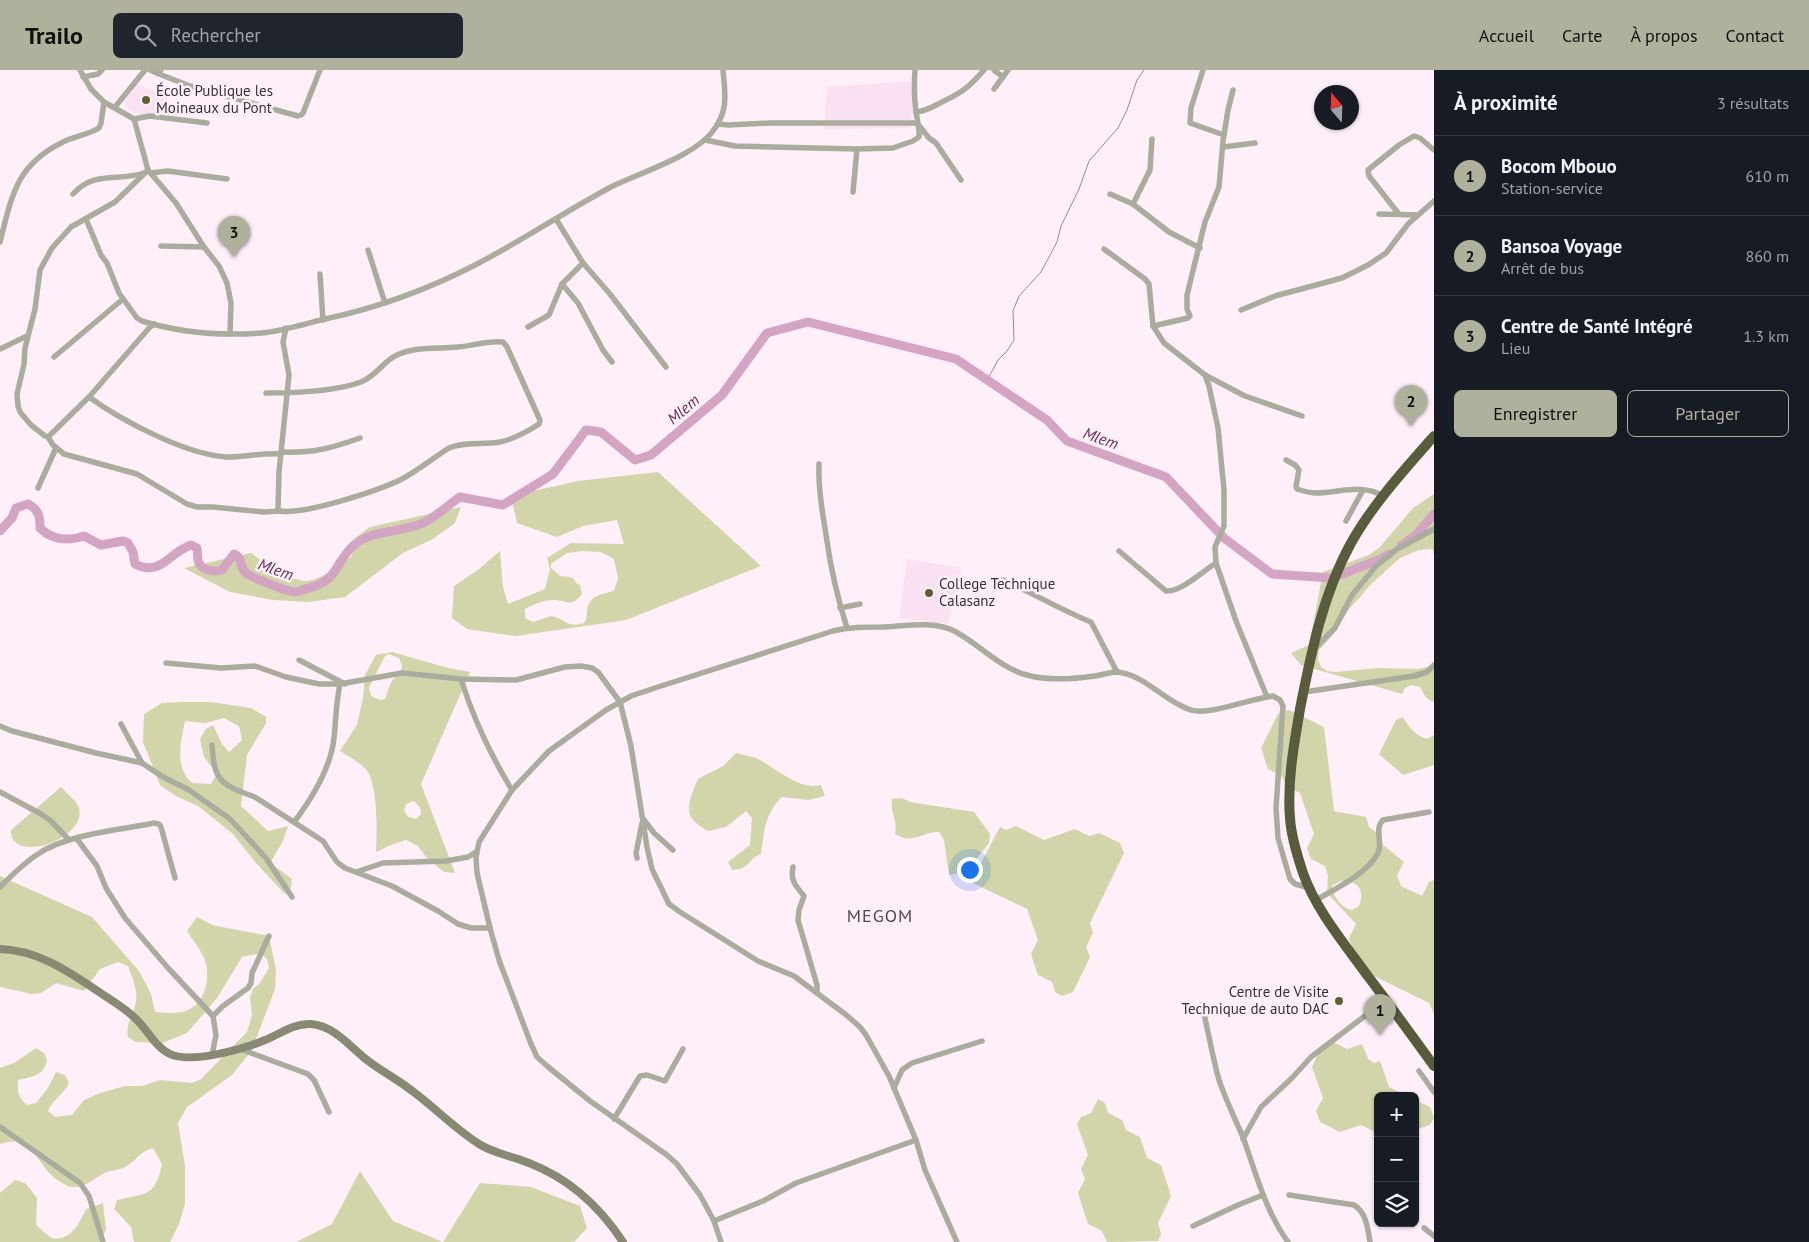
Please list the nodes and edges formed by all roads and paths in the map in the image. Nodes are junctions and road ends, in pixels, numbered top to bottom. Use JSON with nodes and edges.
{"nodes":[{"id":1,"x":80,"y":70,"type":"edge"},
{"id":2,"x":102,"y":70,"type":"edge"},
{"id":3,"x":146,"y":70,"type":"edge"},
{"id":4,"x":150,"y":70,"type":"edge"},
{"id":5,"x":320,"y":70,"type":"edge"},
{"id":6,"x":723,"y":70,"type":"edge"},
{"id":7,"x":915,"y":70,"type":"edge"},
{"id":8,"x":984,"y":70,"type":"edge"},
{"id":9,"x":994,"y":70,"type":"edge"},
{"id":10,"x":1008,"y":70,"type":"edge"},
{"id":11,"x":1204,"y":70,"type":"edge"},
{"id":12,"x":160,"y":72,"type":"edge"},
{"id":13,"x":83,"y":77,"type":"junction"},
{"id":14,"x":1003,"y":77,"type":"junction"},
{"id":15,"x":994,"y":89,"type":"dead end"},
{"id":16,"x":1233,"y":90,"type":"dead end"},
{"id":17,"x":104,"y":102,"type":"junction"},
{"id":18,"x":115,"y":108,"type":"junction"},
{"id":19,"x":916,"y":112,"type":"junction"},
{"id":20,"x":134,"y":118,"type":"junction"},
{"id":21,"x":207,"y":122,"type":"dead end"},
{"id":22,"x":917,"y":123,"type":"junction"},
{"id":23,"x":718,"y":124,"type":"junction"},
{"id":24,"x":1224,"y":135,"type":"junction"},
{"id":25,"x":1152,"y":139,"type":"dead end"},
{"id":26,"x":705,"y":140,"type":"junction"},
{"id":27,"x":1255,"y":144,"type":"dead end"},
{"id":28,"x":1222,"y":147,"type":"junction"},
{"id":29,"x":856,"y":149,"type":"junction"},
{"id":30,"x":1434,"y":150,"type":"edge"},
{"id":31,"x":148,"y":172,"type":"junction"},
{"id":32,"x":227,"y":179,"type":"dead end"},
{"id":33,"x":961,"y":180,"type":"dead end"},
{"id":34,"x":853,"y":192,"type":"dead end"},
{"id":35,"x":73,"y":194,"type":"dead end"},
{"id":36,"x":1110,"y":194,"type":"dead end"},
{"id":37,"x":1434,"y":201,"type":"edge"},
{"id":38,"x":1133,"y":204,"type":"junction"},
{"id":39,"x":1398,"y":213,"type":"junction"},
{"id":40,"x":1379,"y":214,"type":"dead end"},
{"id":41,"x":1418,"y":214,"type":"junction"},
{"id":42,"x":86,"y":219,"type":"junction"},
{"id":43,"x":556,"y":219,"type":"junction"},
{"id":44,"x":0,"y":242,"type":"edge"},
{"id":45,"x":161,"y":246,"type":"dead end"},
{"id":46,"x":204,"y":247,"type":"junction"},
{"id":47,"x":1200,"y":248,"type":"junction"},
{"id":48,"x":1104,"y":249,"type":"dead end"},
{"id":49,"x":368,"y":250,"type":"dead end"},
{"id":50,"x":583,"y":263,"type":"junction"},
{"id":51,"x":320,"y":274,"type":"dead end"},
{"id":52,"x":562,"y":284,"type":"junction"},
{"id":53,"x":123,"y":299,"type":"junction"},
{"id":54,"x":385,"y":303,"type":"junction"},
{"id":55,"x":1240,"y":310,"type":"dead end"},
{"id":56,"x":323,"y":320,"type":"junction"},
{"id":57,"x":154,"y":324,"type":"junction"},
{"id":58,"x":528,"y":326,"type":"dead end"},
{"id":59,"x":1153,"y":326,"type":"junction"},
{"id":60,"x":286,"y":328,"type":"junction"},
{"id":61,"x":230,"y":334,"type":"junction"},
{"id":62,"x":27,"y":336,"type":"junction"},
{"id":63,"x":0,"y":349,"type":"edge"},
{"id":64,"x":54,"y":356,"type":"dead end"},
{"id":65,"x":612,"y":362,"type":"dead end"},
{"id":66,"x":666,"y":367,"type":"dead end"},
{"id":67,"x":1205,"y":375,"type":"junction"},
{"id":68,"x":266,"y":393,"type":"dead end"},
{"id":69,"x":286,"y":393,"type":"junction"},
{"id":70,"x":88,"y":397,"type":"junction"},
{"id":71,"x":1302,"y":416,"type":"dead end"},
{"id":72,"x":1434,"y":428,"type":"edge"},
{"id":73,"x":48,"y":437,"type":"junction"},
{"id":74,"x":360,"y":438,"type":"dead end"},
{"id":75,"x":1429,"y":439,"type":"edge"},
{"id":76,"x":56,"y":448,"type":"junction"},
{"id":77,"x":280,"y":453,"type":"junction"},
{"id":78,"x":1286,"y":460,"type":"dead end"},
{"id":79,"x":819,"y":464,"type":"dead end"},
{"id":80,"x":38,"y":488,"type":"dead end"},
{"id":81,"x":1363,"y":490,"type":"junction"},
{"id":82,"x":1380,"y":494,"type":"junction"},
{"id":83,"x":280,"y":511,"type":"junction"},
{"id":84,"x":1346,"y":521,"type":"dead end"},
{"id":85,"x":1434,"y":529,"type":"edge"},
{"id":86,"x":1119,"y":551,"type":"dead end"},
{"id":87,"x":1216,"y":563,"type":"junction"},
{"id":88,"x":1003,"y":580,"type":"dead end"},
{"id":89,"x":860,"y":604,"type":"dead end"},
{"id":90,"x":840,"y":608,"type":"junction"},
{"id":91,"x":847,"y":628,"type":"junction"},
{"id":92,"x":1313,"y":651,"type":"junction"},
{"id":93,"x":299,"y":660,"type":"dead end"},
{"id":94,"x":166,"y":663,"type":"dead end"},
{"id":95,"x":1434,"y":665,"type":"edge"},
{"id":96,"x":1117,"y":672,"type":"junction"},
{"id":97,"x":461,"y":680,"type":"junction"},
{"id":98,"x":342,"y":684,"type":"junction"},
{"id":99,"x":1304,"y":692,"type":"junction"},
{"id":100,"x":1267,"y":697,"type":"junction"},
{"id":101,"x":620,"y":702,"type":"junction"},
{"id":102,"x":121,"y":724,"type":"dead end"},
{"id":103,"x":0,"y":726,"type":"edge"},
{"id":104,"x":212,"y":744,"type":"dead end"},
{"id":105,"x":142,"y":763,"type":"junction"},
{"id":106,"x":512,"y":790,"type":"junction"},
{"id":107,"x":0,"y":792,"type":"edge"},
{"id":108,"x":1429,"y":812,"type":"dead end"},
{"id":109,"x":643,"y":819,"type":"junction"},
{"id":110,"x":295,"y":822,"type":"junction"},
{"id":111,"x":77,"y":838,"type":"junction"},
{"id":112,"x":69,"y":840,"type":"junction"},
{"id":113,"x":673,"y":850,"type":"dead end"},
{"id":114,"x":476,"y":852,"type":"junction"},
{"id":115,"x":637,"y":858,"type":"dead end"},
{"id":116,"x":793,"y":867,"type":"dead end"},
{"id":117,"x":356,"y":872,"type":"junction"},
{"id":118,"x":175,"y":878,"type":"dead end"},
{"id":119,"x":0,"y":886,"type":"edge"},
{"id":120,"x":1310,"y":888,"type":"junction"},
{"id":121,"x":292,"y":897,"type":"dead end"},
{"id":122,"x":1316,"y":900,"type":"junction"},
{"id":123,"x":490,"y":928,"type":"junction"},
{"id":124,"x":269,"y":936,"type":"dead end"},
{"id":125,"x":0,"y":950,"type":"edge"},
{"id":126,"x":817,"y":993,"type":"junction"},
{"id":127,"x":1381,"y":993,"type":"junction"},
{"id":128,"x":1202,"y":1005,"type":"dead end"},
{"id":129,"x":213,"y":1016,"type":"junction"},
{"id":130,"x":982,"y":1041,"type":"dead end"},
{"id":131,"x":240,"y":1049,"type":"junction"},
{"id":132,"x":683,"y":1049,"type":"dead end"},
{"id":133,"x":212,"y":1055,"type":"junction"},
{"id":134,"x":1434,"y":1066,"type":"edge"},
{"id":135,"x":1419,"y":1071,"type":"dead end"},
{"id":136,"x":894,"y":1088,"type":"junction"},
{"id":137,"x":1434,"y":1092,"type":"edge"},
{"id":138,"x":329,"y":1112,"type":"dead end"},
{"id":139,"x":614,"y":1119,"type":"junction"},
{"id":140,"x":0,"y":1127,"type":"edge"},
{"id":141,"x":1243,"y":1139,"type":"junction"},
{"id":142,"x":916,"y":1140,"type":"junction"},
{"id":143,"x":1263,"y":1195,"type":"junction"},
{"id":144,"x":1289,"y":1195,"type":"dead end"},
{"id":145,"x":714,"y":1221,"type":"junction"},
{"id":146,"x":1193,"y":1226,"type":"dead end"},
{"id":147,"x":1424,"y":1228,"type":"dead end"},
{"id":148,"x":1434,"y":1236,"type":"edge"},
{"id":149,"x":103,"y":1242,"type":"edge"},
{"id":150,"x":623,"y":1242,"type":"edge"},
{"id":151,"x":721,"y":1242,"type":"edge"},
{"id":152,"x":958,"y":1242,"type":"edge"},
{"id":153,"x":1288,"y":1242,"type":"edge"},
{"id":154,"x":1370,"y":1242,"type":"edge"}],
"edges":[{"from":1,"to":13,"type":"street"},
{"from":2,"to":13,"type":"street"},
{"from":3,"to":18,"type":"street"},
{"from":4,"to":12,"type":"street"},
{"from":5,"to":12,"type":"street"},
{"from":6,"to":23,"type":"street"},
{"from":7,"to":19,"type":"street"},
{"from":8,"to":19,"type":"street"},
{"from":9,"to":14,"type":"street"},
{"from":10,"to":14,"type":"street"},
{"from":11,"to":24,"type":"street"},
{"from":13,"to":17,"type":"street"},
{"from":14,"to":15,"type":"street"},
{"from":16,"to":24,"type":"street"},
{"from":17,"to":18,"type":"street"},
{"from":17,"to":44,"type":"street"},
{"from":18,"to":20,"type":"street"},
{"from":19,"to":22,"type":"street"},
{"from":20,"to":21,"type":"street"},
{"from":20,"to":31,"type":"street"},
{"from":22,"to":23,"type":"street"},
{"from":22,"to":29,"type":"street"},
{"from":22,"to":33,"type":"street"},
{"from":23,"to":26,"type":"street"},
{"from":24,"to":28,"type":"street"},
{"from":25,"to":38,"type":"street"},
{"from":26,"to":29,"type":"street"},
{"from":26,"to":43,"type":"street"},
{"from":27,"to":28,"type":"street"},
{"from":28,"to":47,"type":"street"},
{"from":29,"to":34,"type":"street"},
{"from":30,"to":39,"type":"street"},
{"from":31,"to":32,"type":"street"},
{"from":31,"to":35,"type":"street"},
{"from":31,"to":42,"type":"street"},
{"from":31,"to":46,"type":"street"},
{"from":36,"to":38,"type":"street"},
{"from":37,"to":41,"type":"street"},
{"from":38,"to":47,"type":"street"},
{"from":39,"to":40,"type":"street"},
{"from":39,"to":41,"type":"street"},
{"from":41,"to":55,"type":"street"},
{"from":42,"to":53,"type":"street"},
{"from":42,"to":62,"type":"street"},
{"from":43,"to":50,"type":"street"},
{"from":43,"to":54,"type":"street"},
{"from":45,"to":46,"type":"street"},
{"from":46,"to":61,"type":"street"},
{"from":47,"to":59,"type":"street"},
{"from":48,"to":59,"type":"street"},
{"from":49,"to":54,"type":"street"},
{"from":50,"to":52,"type":"street"},
{"from":50,"to":66,"type":"street"},
{"from":51,"to":56,"type":"street"},
{"from":52,"to":58,"type":"street"},
{"from":52,"to":65,"type":"street"},
{"from":53,"to":57,"type":"street"},
{"from":53,"to":64,"type":"street"},
{"from":54,"to":56,"type":"street"},
{"from":56,"to":60,"type":"street"},
{"from":57,"to":61,"type":"street"},
{"from":57,"to":70,"type":"street"},
{"from":59,"to":67,"type":"street"},
{"from":60,"to":61,"type":"street"},
{"from":60,"to":69,"type":"street"},
{"from":62,"to":63,"type":"street"},
{"from":62,"to":73,"type":"street"},
{"from":67,"to":71,"type":"street"},
{"from":67,"to":87,"type":"street"},
{"from":68,"to":69,"type":"street"},
{"from":69,"to":77,"type":"street"},
{"from":69,"to":83,"type":"street"},
{"from":70,"to":73,"type":"street"},
{"from":70,"to":77,"type":"street"},
{"from":72,"to":75,"type":"highway"},
{"from":73,"to":76,"type":"street"},
{"from":74,"to":77,"type":"street"},
{"from":75,"to":82,"type":"highway"},
{"from":76,"to":80,"type":"street"},
{"from":76,"to":83,"type":"street"},
{"from":77,"to":83,"type":"street"},
{"from":78,"to":81,"type":"street"},
{"from":79,"to":90,"type":"street"},
{"from":81,"to":82,"type":"street"},
{"from":81,"to":84,"type":"street"},
{"from":82,"to":92,"type":"highway"},
{"from":85,"to":92,"type":"street"},
{"from":86,"to":87,"type":"street"},
{"from":87,"to":100,"type":"street"},
{"from":88,"to":96,"type":"street"},
{"from":89,"to":90,"type":"street"},
{"from":90,"to":91,"type":"street"},
{"from":91,"to":96,"type":"street"},
{"from":91,"to":101,"type":"street"},
{"from":92,"to":99,"type":"highway"},
{"from":93,"to":98,"type":"street"},
{"from":94,"to":98,"type":"street"},
{"from":95,"to":99,"type":"street"},
{"from":96,"to":100,"type":"street"},
{"from":97,"to":98,"type":"street"},
{"from":97,"to":101,"type":"street"},
{"from":97,"to":106,"type":"street"},
{"from":98,"to":110,"type":"street"},
{"from":99,"to":120,"type":"highway"},
{"from":100,"to":120,"type":"street"},
{"from":101,"to":106,"type":"street"},
{"from":101,"to":109,"type":"street"},
{"from":102,"to":105,"type":"street"},
{"from":103,"to":105,"type":"street"},
{"from":104,"to":110,"type":"street"},
{"from":105,"to":121,"type":"street"},
{"from":106,"to":114,"type":"street"},
{"from":107,"to":112,"type":"street"},
{"from":108,"to":122,"type":"street"},
{"from":109,"to":113,"type":"street"},
{"from":109,"to":115,"type":"street"},
{"from":109,"to":126,"type":"street"},
{"from":110,"to":117,"type":"street"},
{"from":111,"to":112,"type":"street"},
{"from":111,"to":118,"type":"street"},
{"from":111,"to":129,"type":"street"},
{"from":112,"to":119,"type":"street"},
{"from":114,"to":117,"type":"street"},
{"from":114,"to":123,"type":"street"},
{"from":116,"to":126,"type":"street"},
{"from":117,"to":123,"type":"street"},
{"from":120,"to":122,"type":"highway"},
{"from":122,"to":127,"type":"highway"},
{"from":123,"to":139,"type":"street"},
{"from":124,"to":129,"type":"street"},
{"from":125,"to":133,"type":"street"},
{"from":126,"to":136,"type":"street"},
{"from":127,"to":134,"type":"highway"},
{"from":127,"to":141,"type":"street"},
{"from":128,"to":141,"type":"street"},
{"from":129,"to":133,"type":"street"},
{"from":130,"to":136,"type":"street"},
{"from":131,"to":133,"type":"street"},
{"from":131,"to":138,"type":"street"},
{"from":131,"to":150,"type":"street"},
{"from":132,"to":139,"type":"street"},
{"from":135,"to":137,"type":"street"},
{"from":136,"to":142,"type":"street"},
{"from":139,"to":145,"type":"street"},
{"from":140,"to":149,"type":"street"},
{"from":141,"to":143,"type":"street"},
{"from":142,"to":145,"type":"street"},
{"from":142,"to":152,"type":"street"},
{"from":143,"to":146,"type":"street"},
{"from":143,"to":153,"type":"street"},
{"from":144,"to":154,"type":"street"},
{"from":145,"to":151,"type":"street"},
{"from":147,"to":148,"type":"street"}]}
